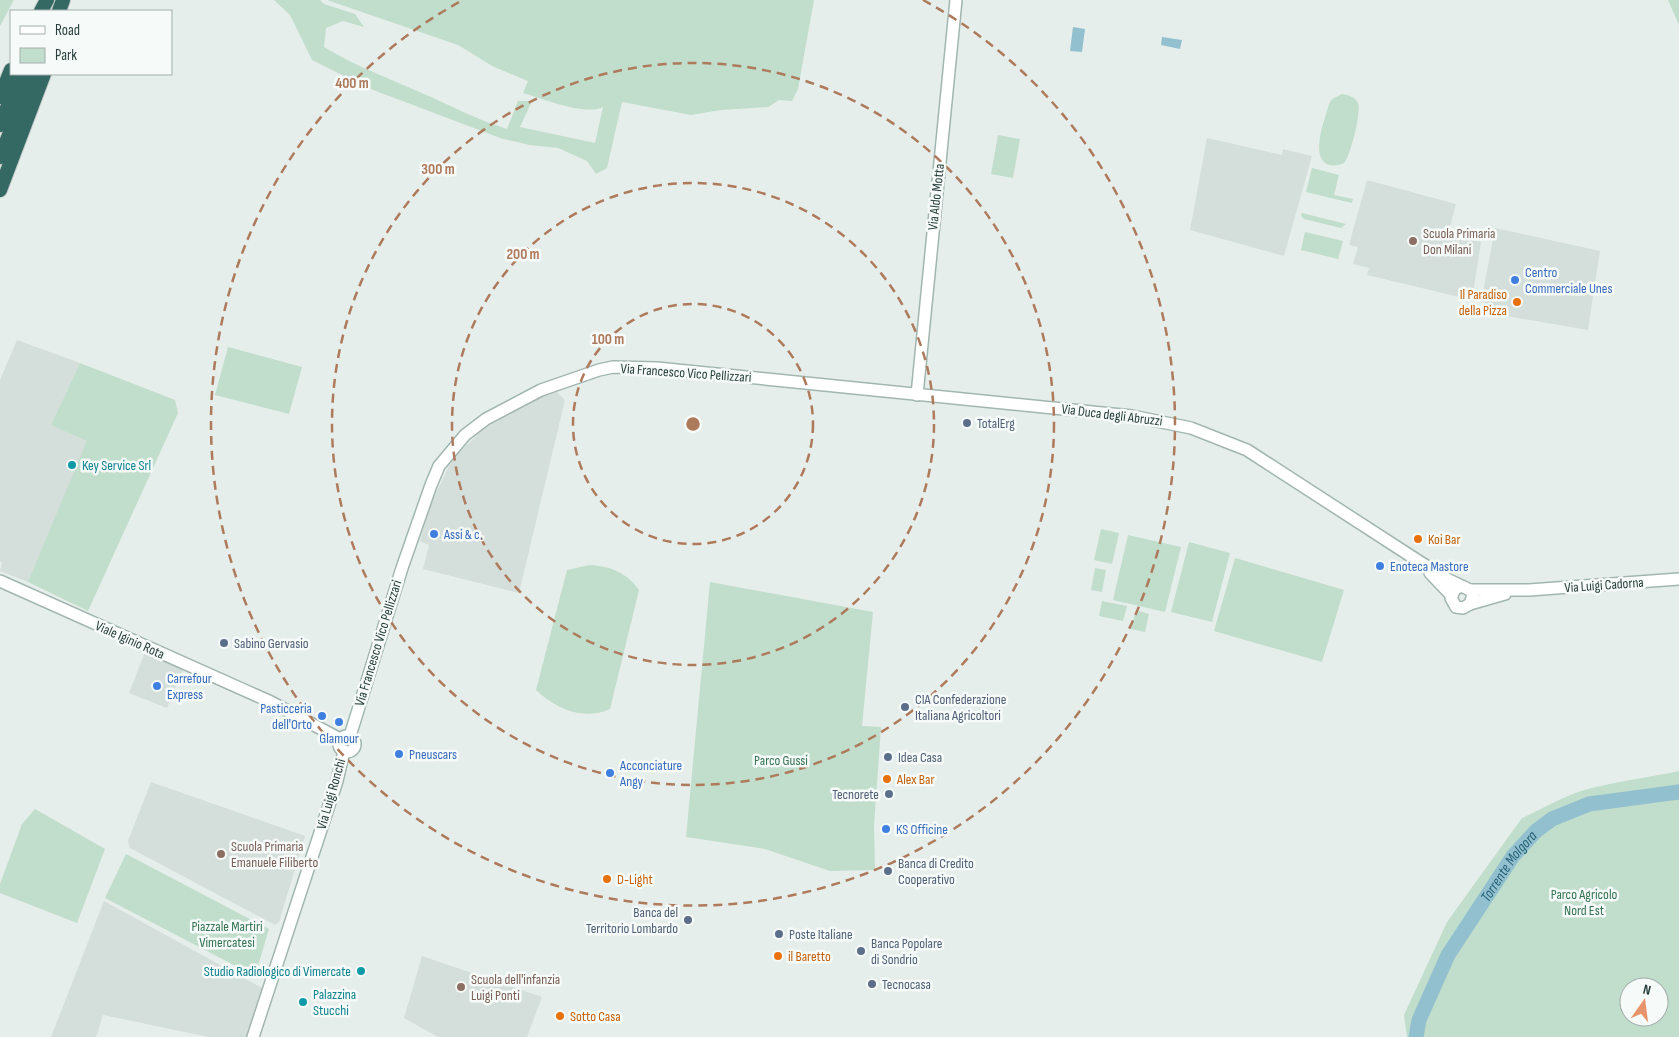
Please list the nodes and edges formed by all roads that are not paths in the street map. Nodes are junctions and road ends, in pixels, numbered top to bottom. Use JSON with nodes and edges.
{"nodes":[{"id":1,"x":956,"y":0,"type":"edge"},
{"id":2,"x":10,"y":72,"type":"edge"},
{"id":3,"x":21,"y":75,"type":"edge"},
{"id":4,"x":34,"y":75,"type":"edge"},
{"id":5,"x":44,"y":75,"type":"edge"},
{"id":6,"x":0,"y":96,"type":"edge"},
{"id":7,"x":0,"y":125,"type":"edge"},
{"id":8,"x":0,"y":157,"type":"edge"},
{"id":9,"x":0,"y":190,"type":"edge"},
{"id":10,"x":917,"y":395,"type":"junction"},
{"id":11,"x":1420,"y":562,"type":"junction"},
{"id":12,"x":1679,"y":579,"type":"edge"},
{"id":13,"x":0,"y":581,"type":"edge"},
{"id":14,"x":1466,"y":588,"type":"junction"},
{"id":15,"x":1529,"y":590,"type":"junction"},
{"id":16,"x":1451,"y":595,"type":"junction"},
{"id":17,"x":1470,"y":604,"type":"junction"},
{"id":18,"x":345,"y":738,"type":"junction"},
{"id":19,"x":344,"y":751,"type":"joint"},
{"id":20,"x":253,"y":1037,"type":"edge"}],
"edges":[{"from":1,"to":10,"type":"street","name":"Via Aldo Motta"},
{"from":2,"to":6,"type":"highway"},
{"from":3,"to":7,"type":"highway"},
{"from":4,"to":8,"type":"highway"},
{"from":5,"to":9,"type":"highway"},
{"from":10,"to":11,"type":"street","name":"Via Duca degli Abruzzi"},
{"from":10,"to":18,"type":"street","name":"Via Francesco Vico Pellizzari"},
{"from":11,"to":14,"type":"street","name":"Via Duca degli Abruzzi"},
{"from":11,"to":16,"type":"street","name":"Via Duca degli Abruzzi"},
{"from":12,"to":15,"type":"street","name":"Via Luigi Cadorna"},
{"from":13,"to":18,"type":"street","name":"Viale Iginio Rota"},
{"from":14,"to":15,"type":"street","name":"Via Luigi Cadorna"},
{"from":14,"to":16,"type":"street"},
{"from":14,"to":17,"type":"street"},
{"from":15,"to":17,"type":"street","name":"Via Luigi Cadorna"},
{"from":16,"to":17,"type":"street"},
{"from":18,"to":19,"type":"street","name":"Via Francesco Vico Pellizzari"},
{"from":19,"to":20,"type":"street","name":"Via Luigi Ronchi"}]}
